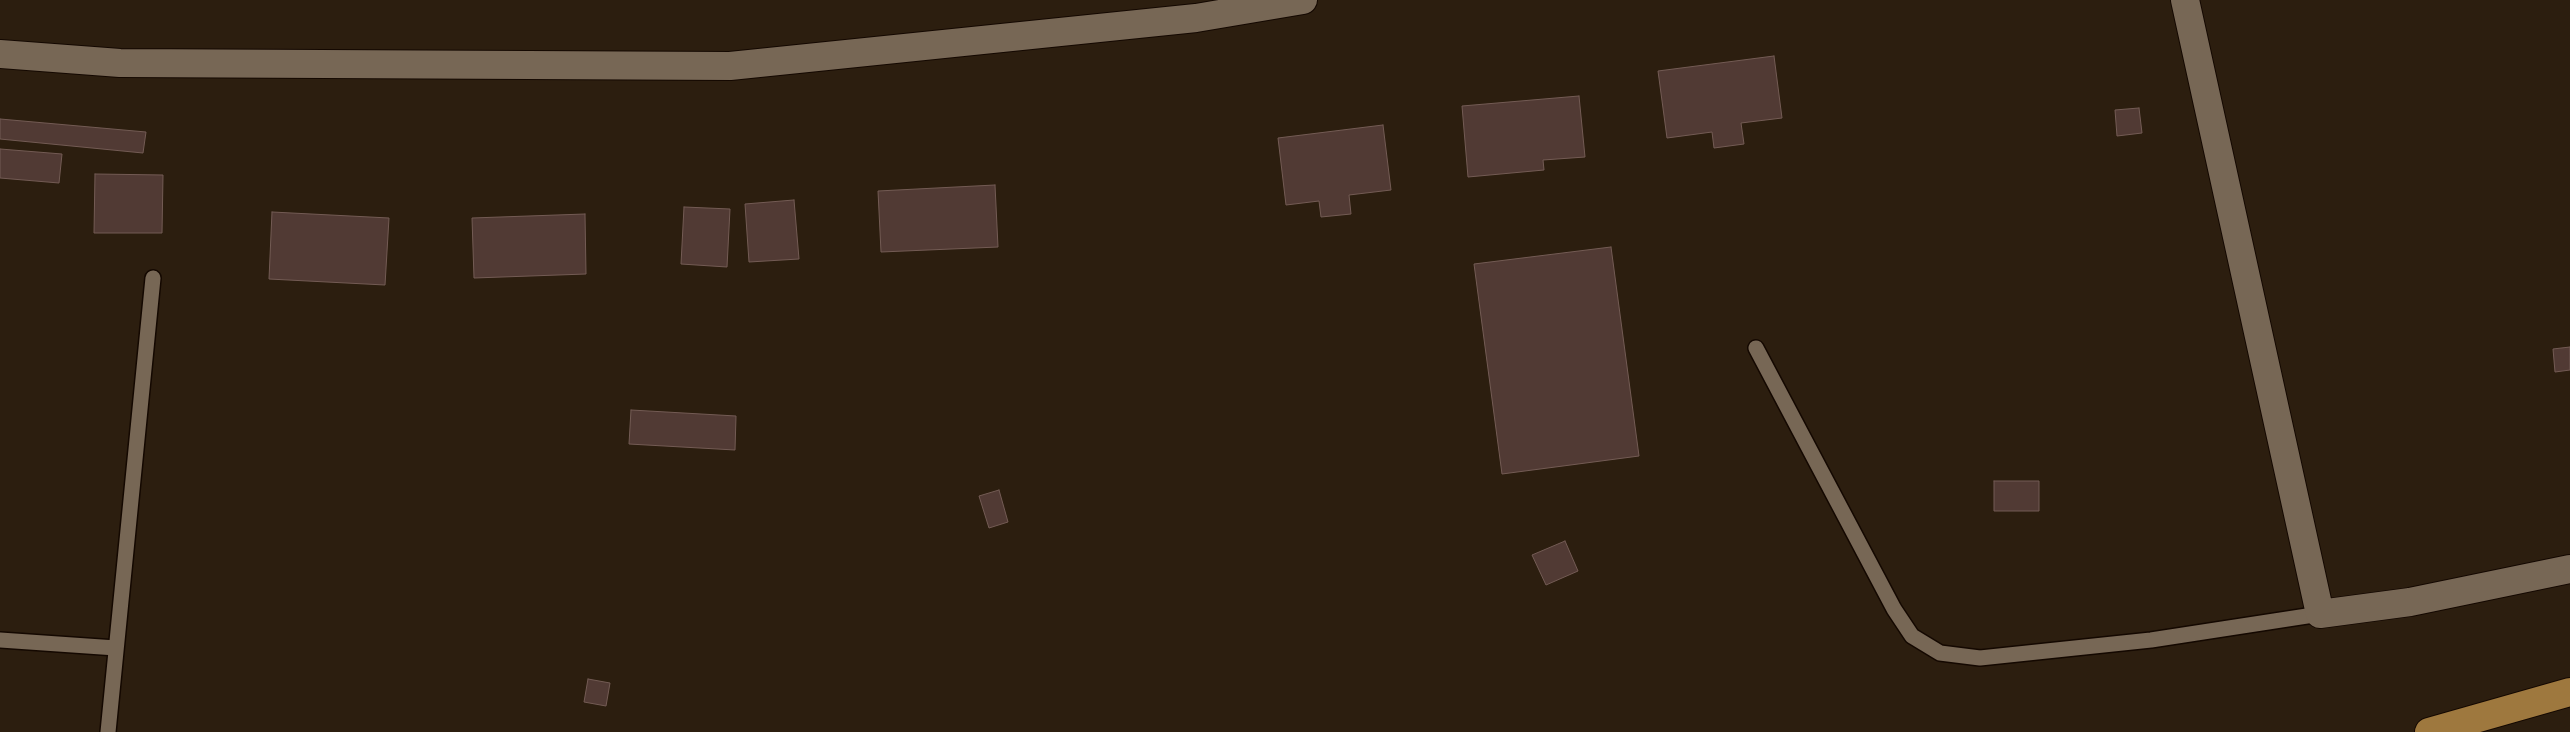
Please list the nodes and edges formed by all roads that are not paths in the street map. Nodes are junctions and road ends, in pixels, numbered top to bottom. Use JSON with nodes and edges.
{"nodes":[{"id":1,"x":1303,"y":0,"type":"edge"},
{"id":2,"x":2185,"y":0,"type":"edge"},
{"id":3,"x":0,"y":54,"type":"edge"},
{"id":4,"x":153,"y":278,"type":"dead end"},
{"id":5,"x":1756,"y":348,"type":"dead end"},
{"id":6,"x":2570,"y":569,"type":"edge"},
{"id":7,"x":2320,"y":614,"type":"junction"},
{"id":8,"x":0,"y":640,"type":"edge"},
{"id":9,"x":116,"y":648,"type":"junction"},
{"id":10,"x":2570,"y":692,"type":"edge"},
{"id":11,"x":108,"y":732,"type":"edge"},
{"id":12,"x":2428,"y":732,"type":"edge"}],
"edges":[{"from":1,"to":3,"type":"street"},
{"from":2,"to":7,"type":"street"},
{"from":4,"to":9,"type":"lane"},
{"from":5,"to":7,"type":"lane"},
{"from":6,"to":7,"type":"street"},
{"from":8,"to":9,"type":"lane"},
{"from":9,"to":11,"type":"lane"},
{"from":10,"to":12,"type":"highway"}]}
